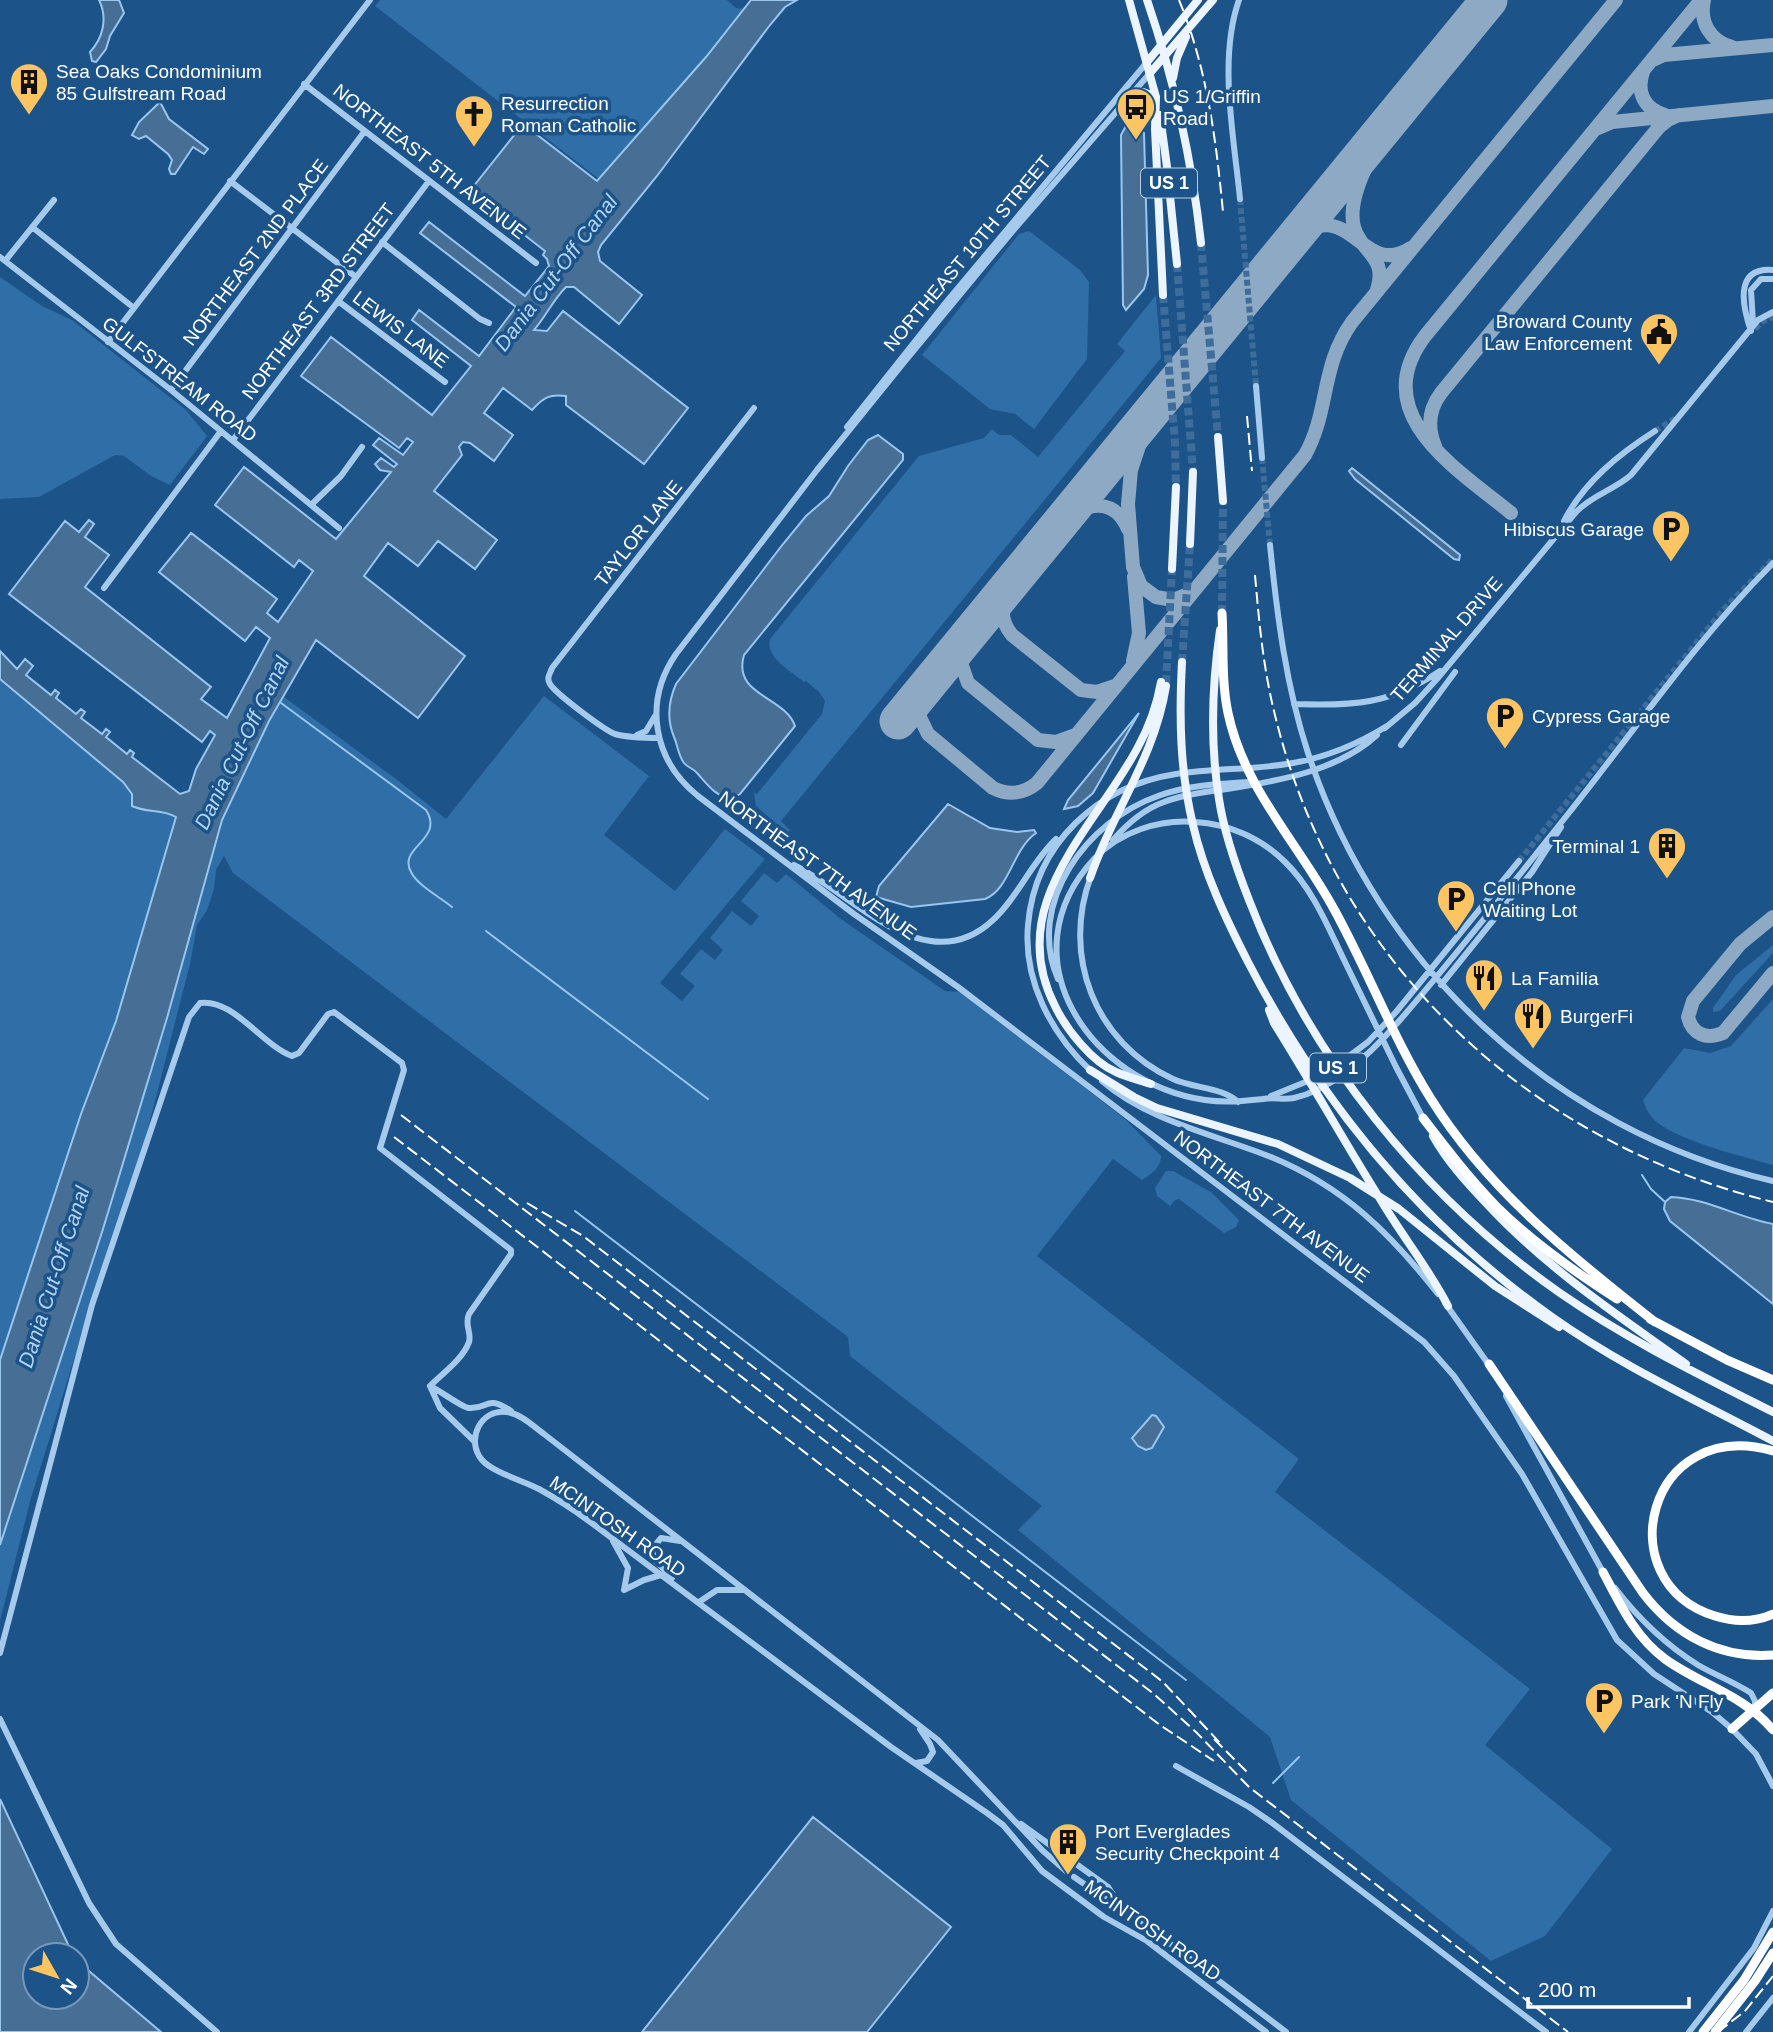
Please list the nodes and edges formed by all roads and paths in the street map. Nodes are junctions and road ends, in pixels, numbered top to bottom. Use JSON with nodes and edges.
{"nodes":[{"id":1,"x":370,"y":0,"type":"edge"},
{"id":2,"x":1129,"y":0,"type":"edge"},
{"id":3,"x":1147,"y":0,"type":"edge"},
{"id":4,"x":1198,"y":0,"type":"edge"},
{"id":5,"x":1213,"y":0,"type":"edge"},
{"id":6,"x":1239,"y":0,"type":"edge"},
{"id":7,"x":1190,"y":28,"type":"junction"},
{"id":8,"x":1161,"y":45,"type":"junction"},
{"id":9,"x":1165,"y":57,"type":"junction"},
{"id":10,"x":1148,"y":61,"type":"junction"},
{"id":11,"x":1151,"y":72,"type":"junction"},
{"id":12,"x":1172,"y":82,"type":"junction"},
{"id":13,"x":304,"y":84,"type":"junction"},
{"id":14,"x":1129,"y":96,"type":"junction"},
{"id":15,"x":1157,"y":100,"type":"junction"},
{"id":16,"x":365,"y":132,"type":"junction"},
{"id":17,"x":230,"y":181,"type":"junction"},
{"id":18,"x":429,"y":181,"type":"junction"},
{"id":19,"x":1240,"y":199,"type":"tunnel mouth"},
{"id":20,"x":54,"y":200,"type":"dead end"},
{"id":21,"x":32,"y":228,"type":"junction"},
{"id":22,"x":292,"y":228,"type":"junction"},
{"id":23,"x":382,"y":242,"type":"junction"},
{"id":24,"x":1201,"y":243,"type":"tunnel mouth"},
{"id":25,"x":991,"y":253,"type":"junction"},
{"id":26,"x":2,"y":259,"type":"edge"},
{"id":27,"x":536,"y":263,"type":"dead end"},
{"id":28,"x":1177,"y":264,"type":"tunnel mouth"},
{"id":29,"x":1773,"y":270,"type":"edge"},
{"id":30,"x":356,"y":277,"type":"junction"},
{"id":31,"x":1773,"y":279,"type":"edge"},
{"id":32,"x":1163,"y":295,"type":"tunnel mouth"},
{"id":33,"x":338,"y":301,"type":"junction"},
{"id":34,"x":134,"y":308,"type":"junction"},
{"id":35,"x":1773,"y":312,"type":"edge"},
{"id":36,"x":489,"y":323,"type":"dead end"},
{"id":37,"x":915,"y":341,"type":"junction"},
{"id":38,"x":108,"y":342,"type":"junction"},
{"id":39,"x":911,"y":354,"type":"junction"},
{"id":40,"x":445,"y":382,"type":"dead end"},
{"id":41,"x":1256,"y":386,"type":"tunnel mouth"},
{"id":42,"x":171,"y":390,"type":"junction"},
{"id":43,"x":754,"y":408,"type":"dead end"},
{"id":44,"x":221,"y":431,"type":"junction"},
{"id":45,"x":1655,"y":431,"type":"tunnel mouth"},
{"id":46,"x":1218,"y":437,"type":"tunnel mouth"},
{"id":47,"x":233,"y":440,"type":"junction"},
{"id":48,"x":362,"y":447,"type":"dead end"},
{"id":49,"x":1262,"y":458,"type":"tunnel mouth"},
{"id":50,"x":817,"y":470,"type":"junction"},
{"id":51,"x":1193,"y":472,"type":"tunnel mouth"},
{"id":52,"x":1176,"y":488,"type":"tunnel mouth"},
{"id":53,"x":1223,"y":501,"type":"tunnel mouth"},
{"id":54,"x":311,"y":505,"type":"junction"},
{"id":55,"x":339,"y":528,"type":"dead end"},
{"id":56,"x":1558,"y":532,"type":"junction"},
{"id":57,"x":1190,"y":544,"type":"tunnel mouth"},
{"id":58,"x":1270,"y":545,"type":"tunnel mouth"},
{"id":59,"x":1773,"y":564,"type":"edge"},
{"id":60,"x":1172,"y":569,"type":"tunnel mouth"},
{"id":61,"x":104,"y":588,"type":"dead end"},
{"id":62,"x":1222,"y":613,"type":"joint"},
{"id":63,"x":1182,"y":662,"type":"tunnel mouth"},
{"id":64,"x":1448,"y":666,"type":"junction"},
{"id":65,"x":1455,"y":672,"type":"dead end"},
{"id":66,"x":1294,"y":704,"type":"junction"},
{"id":67,"x":656,"y":714,"type":"junction"},
{"id":68,"x":1387,"y":726,"type":"junction"},
{"id":69,"x":631,"y":737,"type":"junction"},
{"id":70,"x":659,"y":738,"type":"junction"},
{"id":71,"x":1401,"y":745,"type":"dead end"},
{"id":72,"x":1268,"y":781,"type":"junction"},
{"id":73,"x":1568,"y":815,"type":"junction"},
{"id":74,"x":1068,"y":829,"type":"junction"},
{"id":75,"x":779,"y":857,"type":"junction"},
{"id":76,"x":1519,"y":861,"type":"tunnel mouth"},
{"id":77,"x":1090,"y":878,"type":"junction"},
{"id":78,"x":1259,"y":984,"type":"junction"},
{"id":79,"x":1441,"y":985,"type":"junction"},
{"id":80,"x":1063,"y":989,"type":"junction"},
{"id":81,"x":1090,"y":1070,"type":"junction"},
{"id":82,"x":1151,"y":1084,"type":"junction"},
{"id":83,"x":1265,"y":1098,"type":"junction"},
{"id":84,"x":1238,"y":1102,"type":"junction"},
{"id":85,"x":1423,"y":1118,"type":"junction"},
{"id":86,"x":1773,"y":1181,"type":"edge"},
{"id":87,"x":1448,"y":1306,"type":"junction"},
{"id":88,"x":1655,"y":1322,"type":"junction"},
{"id":89,"x":1587,"y":1340,"type":"junction"},
{"id":90,"x":1489,"y":1364,"type":"junction"},
{"id":91,"x":1703,"y":1376,"type":"junction"},
{"id":92,"x":1773,"y":1380,"type":"edge"},
{"id":93,"x":430,"y":1386,"type":"junction"},
{"id":94,"x":1773,"y":1412,"type":"edge"},
{"id":95,"x":519,"y":1416,"type":"junction"},
{"id":96,"x":1773,"y":1441,"type":"edge"},
{"id":97,"x":475,"y":1442,"type":"junction"},
{"id":98,"x":1773,"y":1451,"type":"edge"},
{"id":99,"x":610,"y":1536,"type":"junction"},
{"id":100,"x":685,"y":1542,"type":"junction"},
{"id":101,"x":1603,"y":1572,"type":"junction"},
{"id":102,"x":662,"y":1575,"type":"junction"},
{"id":103,"x":747,"y":1590,"type":"junction"},
{"id":104,"x":686,"y":1593,"type":"junction"},
{"id":105,"x":699,"y":1602,"type":"junction"},
{"id":106,"x":1773,"y":1614,"type":"edge"},
{"id":107,"x":0,"y":1653,"type":"edge"},
{"id":108,"x":1773,"y":1655,"type":"edge"},
{"id":109,"x":1773,"y":1693,"type":"edge"},
{"id":110,"x":1755,"y":1709,"type":"junction"},
{"id":111,"x":0,"y":1719,"type":"edge"},
{"id":112,"x":915,"y":1722,"type":"junction"},
{"id":113,"x":1732,"y":1729,"type":"junction"},
{"id":114,"x":1773,"y":1730,"type":"edge"},
{"id":115,"x":915,"y":1763,"type":"junction"},
{"id":116,"x":1176,"y":1766,"type":"dead end"},
{"id":117,"x":1773,"y":1786,"type":"edge"},
{"id":118,"x":1008,"y":1815,"type":"junction"},
{"id":119,"x":1066,"y":1871,"type":"dead end"},
{"id":120,"x":1074,"y":1877,"type":"dead end"},
{"id":121,"x":1773,"y":1911,"type":"edge"},
{"id":122,"x":1126,"y":1912,"type":"junction"},
{"id":123,"x":1773,"y":1932,"type":"edge"},
{"id":124,"x":1773,"y":1953,"type":"edge"},
{"id":125,"x":1200,"y":1982,"type":"junction"},
{"id":126,"x":1222,"y":1983,"type":"junction"},
{"id":127,"x":1773,"y":1998,"type":"edge"},
{"id":128,"x":1752,"y":2026,"type":"junction"},
{"id":129,"x":217,"y":2032,"type":"edge"},
{"id":130,"x":1266,"y":2032,"type":"edge"},
{"id":131,"x":1286,"y":2032,"type":"edge"},
{"id":132,"x":1546,"y":2032,"type":"edge"},
{"id":133,"x":1689,"y":2032,"type":"edge"},
{"id":134,"x":1703,"y":2032,"type":"edge"},
{"id":135,"x":1715,"y":2032,"type":"edge"},
{"id":136,"x":1745,"y":2032,"type":"edge"},
{"id":137,"x":1759,"y":2032,"type":"edge"}],
"edges":[{"from":1,"to":13,"type":"street"},
{"from":2,"to":10,"type":"main road","number":"US 1"},
{"from":3,"to":8,"type":"main road","number":"US 1"},
{"from":4,"to":8,"type":"main road"},
{"from":5,"to":7,"type":"main road"},
{"from":6,"to":19,"type":"street"},
{"from":7,"to":9,"type":"main road"},
{"from":7,"to":12,"type":"main road"},
{"from":8,"to":9,"type":"main road","number":"US 1"},
{"from":8,"to":10,"type":"main road"},
{"from":9,"to":11,"type":"main road"},
{"from":9,"to":12,"type":"main road","number":"US 1"},
{"from":10,"to":11,"type":"main road","number":"US 1"},
{"from":10,"to":25,"type":"street","name":"NORTHEAST 10TH STREET"},
{"from":11,"to":14,"type":"street","name":"NORTHEAST 10TH STREET"},
{"from":11,"to":15,"type":"main road","number":"US 1"},
{"from":12,"to":24,"type":"main road","number":"US 1"},
{"from":13,"to":16,"type":"street","name":"NORTHEAST 5TH AVENUE"},
{"from":13,"to":17,"type":"street"},
{"from":14,"to":15,"type":"main road"},
{"from":14,"to":25,"type":"street","name":"NORTHEAST 10TH STREET"},
{"from":15,"to":28,"type":"main road","number":"US 1"},
{"from":15,"to":32,"type":"main road"},
{"from":16,"to":18,"type":"street","name":"NORTHEAST 5TH AVENUE"},
{"from":16,"to":22,"type":"street","name":"NORTHEAST 2ND PLACE"},
{"from":17,"to":22,"type":"street"},
{"from":17,"to":34,"type":"street"},
{"from":18,"to":23,"type":"street","name":"NORTHEAST 3RD STREET"},
{"from":18,"to":27,"type":"street","name":"NORTHEAST 5TH AVENUE"},
{"from":20,"to":21,"type":"street"},
{"from":21,"to":26,"type":"street"},
{"from":21,"to":34,"type":"street"},
{"from":22,"to":30,"type":"street"},
{"from":22,"to":42,"type":"street","name":"NORTHEAST 2ND PLACE"},
{"from":23,"to":30,"type":"street","name":"NORTHEAST 3RD STREET"},
{"from":23,"to":36,"type":"street"},
{"from":25,"to":37,"type":"street","name":"NORTHEAST 10TH STREET"},
{"from":25,"to":39,"type":"street","name":"NORTHEAST 10TH STREET"},
{"from":26,"to":38,"type":"street","name":"GULFSTREAM ROAD"},
{"from":29,"to":31,"type":"street"},
{"from":30,"to":33,"type":"street","name":"NORTHEAST 3RD STREET"},
{"from":33,"to":40,"type":"street","name":"LEWIS LANE"},
{"from":33,"to":47,"type":"street","name":"NORTHEAST 3RD STREET"},
{"from":34,"to":38,"type":"street"},
{"from":35,"to":56,"type":"street"},
{"from":37,"to":39,"type":"street"},
{"from":37,"to":50,"type":"street","name":"NORTHEAST 10TH STREET"},
{"from":38,"to":42,"type":"street","name":"GULFSTREAM ROAD"},
{"from":39,"to":50,"type":"street","name":"NORTHEAST 10TH STREET"},
{"from":41,"to":49,"type":"street"},
{"from":42,"to":44,"type":"street","name":"GULFSTREAM ROAD"},
{"from":43,"to":69,"type":"street","name":"TAYLOR LANE"},
{"from":44,"to":47,"type":"street","name":"GULFSTREAM ROAD"},
{"from":44,"to":61,"type":"street"},
{"from":45,"to":56,"type":"street"},
{"from":46,"to":53,"type":"main road"},
{"from":47,"to":54,"type":"street","name":"GULFSTREAM ROAD"},
{"from":48,"to":54,"type":"street"},
{"from":50,"to":67,"type":"street","name":"NORTHEAST 10TH STREET"},
{"from":51,"to":57,"type":"main road"},
{"from":52,"to":60,"type":"main road"},
{"from":54,"to":55,"type":"street","name":"GULFSTREAM ROAD"},
{"from":56,"to":64,"type":"street","name":"TERMINAL DRIVE"},
{"from":58,"to":66,"type":"street"},
{"from":59,"to":73,"type":"street"},
{"from":62,"to":88,"type":"highway"},
{"from":62,"to":91,"type":"main road","number":"US 1"},
{"from":63,"to":78,"type":"main road","number":"US 1"},
{"from":64,"to":66,"type":"street"},
{"from":64,"to":68,"type":"street","name":"TERMINAL DRIVE"},
{"from":65,"to":71,"type":"street"},
{"from":66,"to":79,"type":"street"},
{"from":67,"to":69,"type":"street"},
{"from":67,"to":70,"type":"street","name":"NORTHEAST 10TH STREET"},
{"from":68,"to":72,"type":"street","name":"TERMINAL DRIVE"},
{"from":68,"to":74,"type":"street"},
{"from":69,"to":70,"type":"street"},
{"from":70,"to":75,"type":"street","name":"NORTHEAST 7TH AVENUE"},
{"from":72,"to":77,"type":"street"},
{"from":72,"to":80,"type":"street"},
{"from":73,"to":79,"type":"street"},
{"from":73,"to":83,"type":"street"},
{"from":74,"to":75,"type":"street"},
{"from":74,"to":81,"type":"street"},
{"from":75,"to":113,"type":"street","name":"NORTHEAST 7TH AVENUE"},
{"from":76,"to":83,"type":"street"},
{"from":77,"to":82,"type":"main road"},
{"from":77,"to":84,"type":"street"},
{"from":78,"to":87,"type":"main road"},
{"from":78,"to":89,"type":"main road","number":"US 1"},
{"from":79,"to":86,"type":"street"},
{"from":80,"to":82,"type":"street"},
{"from":80,"to":85,"type":"street"},
{"from":81,"to":87,"type":"street"},
{"from":81,"to":89,"type":"main road"},
{"from":82,"to":84,"type":"street"},
{"from":83,"to":84,"type":"street"},
{"from":85,"to":88,"type":"highway"},
{"from":85,"to":91,"type":"main road"},
{"from":87,"to":90,"type":"street"},
{"from":88,"to":92,"type":"highway"},
{"from":89,"to":96,"type":"main road","number":"US 1"},
{"from":90,"to":101,"type":"street"},
{"from":90,"to":108,"type":"highway"},
{"from":91,"to":94,"type":"main road","number":"US 1"},
{"from":93,"to":95,"type":"street","name":"MCINTOSH ROAD"},
{"from":93,"to":97,"type":"street","name":"MCINTOSH ROAD"},
{"from":93,"to":107,"type":"street"},
{"from":95,"to":97,"type":"street"},
{"from":95,"to":100,"type":"street","name":"MCINTOSH ROAD"},
{"from":97,"to":99,"type":"street","name":"MCINTOSH ROAD"},
{"from":98,"to":106,"type":"highway"},
{"from":99,"to":102,"type":"street","name":"MCINTOSH ROAD"},
{"from":99,"to":102,"type":"street"},
{"from":100,"to":103,"type":"street","name":"MCINTOSH ROAD"},
{"from":100,"to":104,"type":"street"},
{"from":101,"to":110,"type":"street"},
{"from":101,"to":114,"type":"highway"},
{"from":102,"to":104,"type":"street","name":"MCINTOSH ROAD"},
{"from":103,"to":105,"type":"street"},
{"from":103,"to":112,"type":"street","name":"MCINTOSH ROAD"},
{"from":104,"to":105,"type":"street","name":"MCINTOSH ROAD"},
{"from":105,"to":115,"type":"street","name":"MCINTOSH ROAD"},
{"from":109,"to":110,"type":"highway"},
{"from":110,"to":113,"type":"highway"},
{"from":111,"to":129,"type":"street"},
{"from":112,"to":115,"type":"street"},
{"from":112,"to":118,"type":"street","name":"MCINTOSH ROAD"},
{"from":113,"to":117,"type":"street","name":"NORTHEAST 7TH AVENUE"},
{"from":115,"to":125,"type":"street","name":"MCINTOSH ROAD"},
{"from":116,"to":132,"type":"street"},
{"from":118,"to":119,"type":"street","name":"MCINTOSH ROAD"},
{"from":118,"to":122,"type":"street","name":"MCINTOSH ROAD"},
{"from":120,"to":122,"type":"street","name":"MCINTOSH ROAD"},
{"from":121,"to":133,"type":"street"},
{"from":122,"to":126,"type":"street","name":"MCINTOSH ROAD"},
{"from":123,"to":134,"type":"highway"},
{"from":124,"to":135,"type":"highway"},
{"from":125,"to":126,"type":"street"},
{"from":125,"to":130,"type":"street","name":"MCINTOSH ROAD"},
{"from":126,"to":131,"type":"street","name":"MCINTOSH ROAD"},
{"from":127,"to":128,"type":"street"},
{"from":128,"to":136,"type":"street"},
{"from":128,"to":137,"type":"street"}]}
